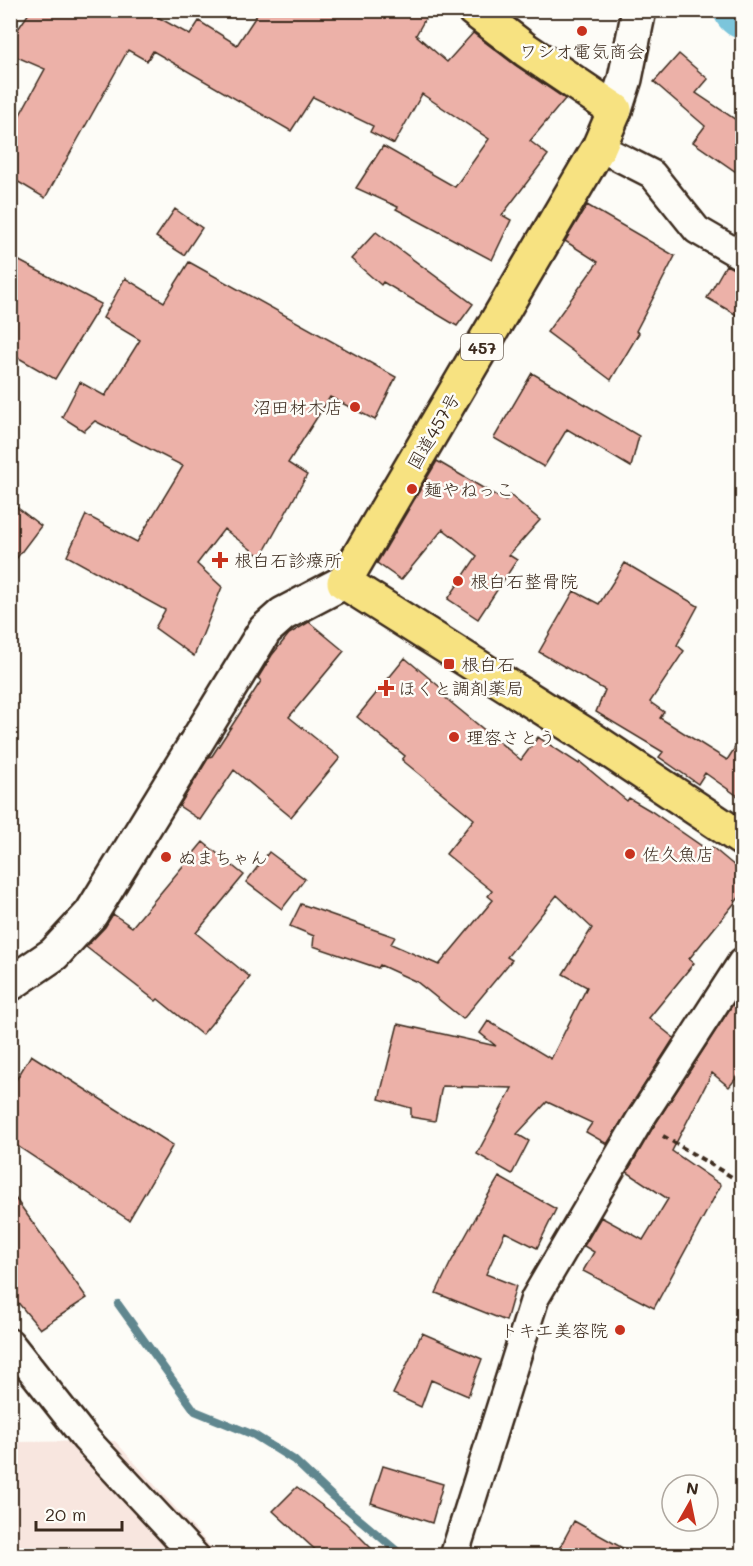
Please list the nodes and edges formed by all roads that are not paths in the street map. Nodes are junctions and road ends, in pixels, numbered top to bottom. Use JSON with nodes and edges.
{"nodes":[{"id":1,"x":474,"y":10,"type":"edge"},
{"id":2,"x":639,"y":10,"type":"edge"},
{"id":3,"x":615,"y":110,"type":"junction"},
{"id":4,"x":599,"y":147,"type":"junction"},
{"id":5,"x":742,"y":256,"type":"edge"},
{"id":6,"x":344,"y":582,"type":"junction"},
{"id":7,"x":742,"y":839,"type":"edge"},
{"id":8,"x":742,"y":962,"type":"edge"},
{"id":9,"x":10,"y":984,"type":"edge"},
{"id":10,"x":10,"y":1343,"type":"edge"},
{"id":11,"x":195,"y":1556,"type":"edge"},
{"id":12,"x":454,"y":1556,"type":"edge"}],
"edges":[{"from":1,"to":3,"type":"highway"},
{"from":2,"to":3,"type":"street"},
{"from":3,"to":4,"type":"highway","name":"国道457号","number":"457"},
{"from":4,"to":5,"type":"street"},
{"from":4,"to":6,"type":"highway","name":"国道457号","number":"457"},
{"from":6,"to":7,"type":"highway"},
{"from":6,"to":9,"type":"street"},
{"from":8,"to":12,"type":"street"},
{"from":10,"to":11,"type":"street"}]}
